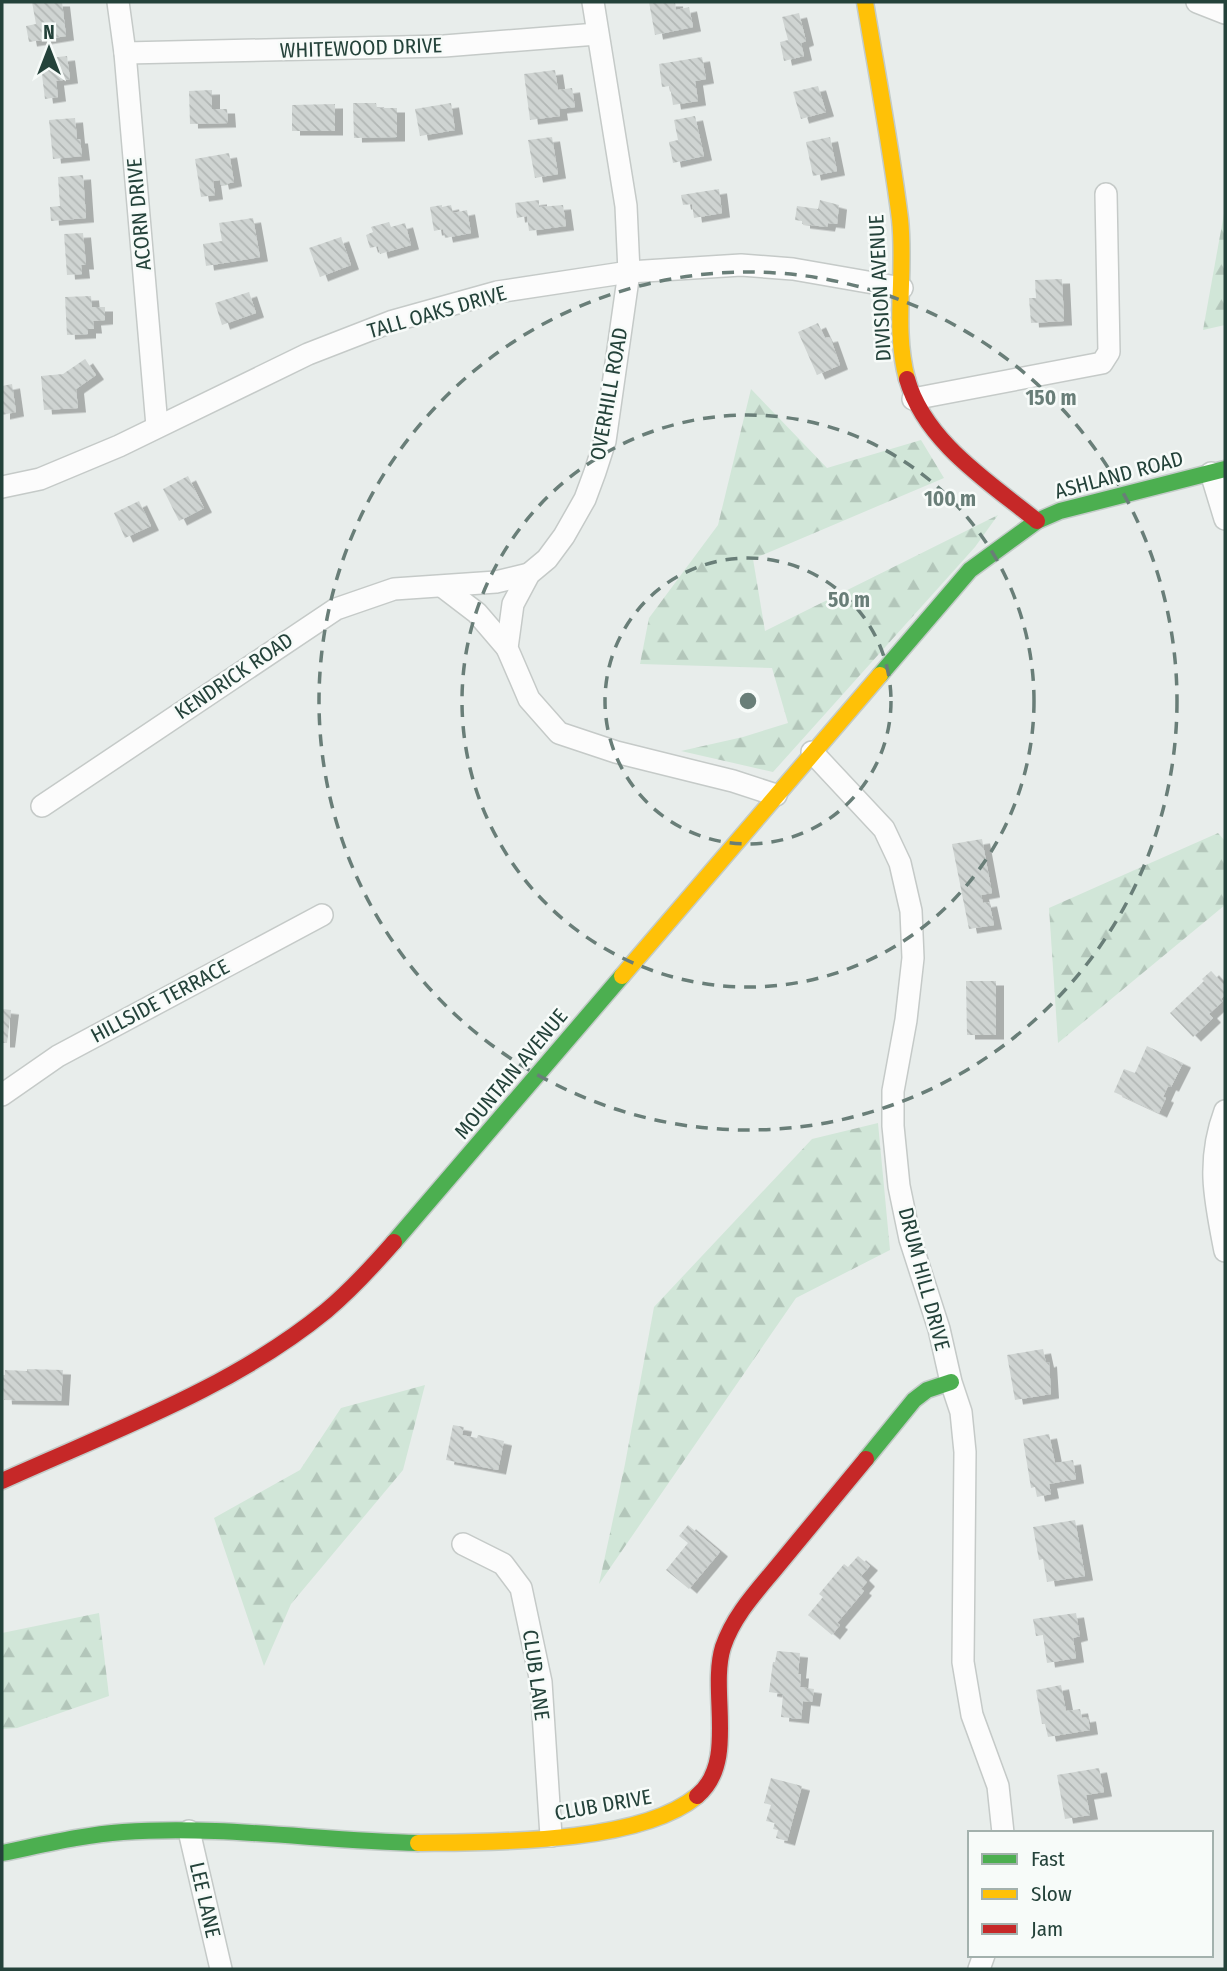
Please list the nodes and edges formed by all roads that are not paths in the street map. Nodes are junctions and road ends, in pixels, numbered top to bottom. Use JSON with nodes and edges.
{"nodes":[{"id":1,"x":118,"y":2,"type":"edge"},
{"id":2,"x":593,"y":2,"type":"edge"},
{"id":3,"x":865,"y":2,"type":"edge"},
{"id":4,"x":1197,"y":2,"type":"edge"},
{"id":5,"x":1225,"y":13,"type":"edge"},
{"id":6,"x":597,"y":34,"type":"junction"},
{"id":7,"x":125,"y":53,"type":"junction"},
{"id":8,"x":1106,"y":194,"type":"dead end"},
{"id":9,"x":629,"y":272,"type":"junction"},
{"id":10,"x":902,"y":288,"type":"junction"},
{"id":11,"x":913,"y":399,"type":"junction"},
{"id":12,"x":157,"y":426,"type":"junction"},
{"id":13,"x":1218,"y":471,"type":"edge"},
{"id":14,"x":2,"y":487,"type":"edge"},
{"id":15,"x":1225,"y":519,"type":"edge"},
{"id":16,"x":1037,"y":520,"type":"junction"},
{"id":17,"x":529,"y":574,"type":"junction"},
{"id":18,"x":960,"y":580,"type":"joint"},
{"id":19,"x":443,"y":587,"type":"junction"},
{"id":20,"x":508,"y":648,"type":"junction"},
{"id":21,"x":812,"y":752,"type":"junction"},
{"id":22,"x":776,"y":795,"type":"junction"},
{"id":23,"x":42,"y":806,"type":"dead end"},
{"id":24,"x":322,"y":915,"type":"dead end"},
{"id":25,"x":2,"y":1095,"type":"edge"},
{"id":26,"x":1225,"y":1111,"type":"edge"},
{"id":27,"x":1225,"y":1251,"type":"edge"},
{"id":28,"x":951,"y":1382,"type":"junction"},
{"id":29,"x":2,"y":1481,"type":"edge"},
{"id":30,"x":463,"y":1544,"type":"dead end"},
{"id":31,"x":189,"y":1831,"type":"junction"},
{"id":32,"x":1003,"y":1831,"type":"edge"},
{"id":33,"x":551,"y":1836,"type":"junction"},
{"id":34,"x":2,"y":1853,"type":"edge"},
{"id":35,"x":221,"y":1969,"type":"edge"}],
"edges":[{"from":1,"to":7,"type":"street","name":"ACORN DRIVE"},
{"from":2,"to":6,"type":"street","name":"OVERHILL ROAD"},
{"from":3,"to":10,"type":"street","name":"DIVISION AVENUE"},
{"from":4,"to":5,"type":"street"},
{"from":6,"to":7,"type":"street","name":"WHITEWOOD DRIVE"},
{"from":6,"to":9,"type":"street","name":"OVERHILL ROAD"},
{"from":7,"to":12,"type":"street","name":"ACORN DRIVE"},
{"from":8,"to":11,"type":"street"},
{"from":9,"to":10,"type":"street","name":"TALL OAKS DRIVE"},
{"from":9,"to":12,"type":"street","name":"TALL OAKS DRIVE"},
{"from":9,"to":17,"type":"street","name":"OVERHILL ROAD"},
{"from":10,"to":11,"type":"street","name":"DIVISION AVENUE"},
{"from":11,"to":16,"type":"street","name":"DIVISION AVENUE"},
{"from":12,"to":14,"type":"street","name":"TALL OAKS DRIVE"},
{"from":13,"to":15,"type":"street"},
{"from":13,"to":16,"type":"street","name":"ASHLAND ROAD"},
{"from":16,"to":18,"type":"street","name":"ASHLAND ROAD"},
{"from":17,"to":19,"type":"street","name":"KENDRICK ROAD"},
{"from":17,"to":20,"type":"street","name":"OVERHILL ROAD"},
{"from":18,"to":21,"type":"street","name":"MOUNTAIN AVENUE"},
{"from":19,"to":20,"type":"street"},
{"from":19,"to":23,"type":"street","name":"KENDRICK ROAD"},
{"from":20,"to":22,"type":"street","name":"OVERHILL ROAD"},
{"from":21,"to":22,"type":"street","name":"MOUNTAIN AVENUE"},
{"from":21,"to":28,"type":"street","name":"DRUM HILL DRIVE"},
{"from":22,"to":29,"type":"street","name":"MOUNTAIN AVENUE"},
{"from":24,"to":25,"type":"street","name":"HILLSIDE TERRACE"},
{"from":26,"to":27,"type":"street"},
{"from":28,"to":32,"type":"street","name":"DRUM HILL DRIVE"},
{"from":28,"to":33,"type":"street","name":"CLUB DRIVE"},
{"from":30,"to":33,"type":"street","name":"CLUB LANE"},
{"from":31,"to":33,"type":"street","name":"CLUB DRIVE"},
{"from":31,"to":34,"type":"street","name":"CLUB DRIVE"},
{"from":31,"to":35,"type":"street","name":"LEE LANE"}]}
